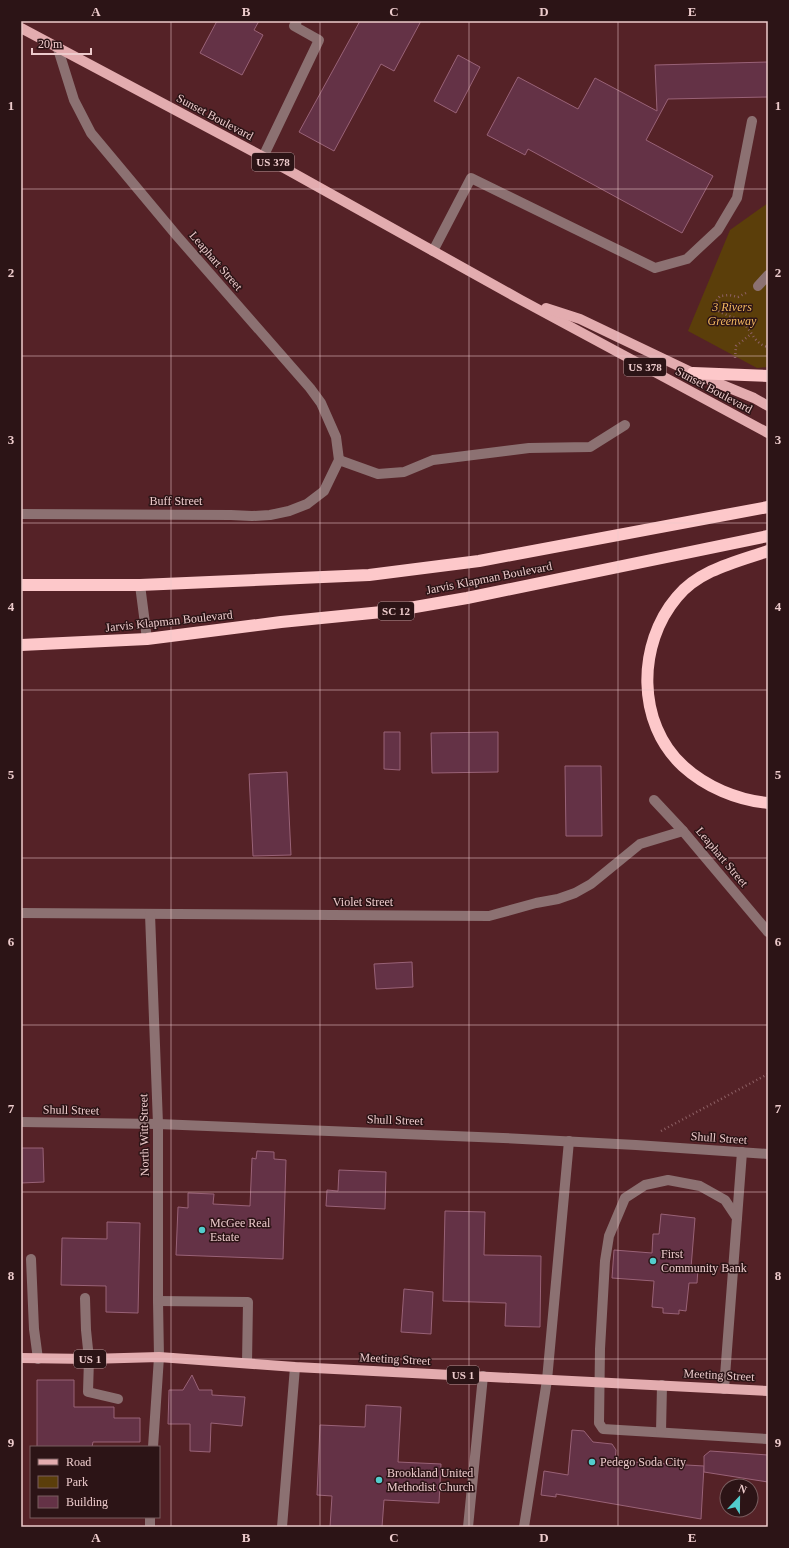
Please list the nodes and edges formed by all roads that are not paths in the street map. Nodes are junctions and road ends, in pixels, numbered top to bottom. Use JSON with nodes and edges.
{"nodes":[{"id":1,"x":297,"y":21,"type":"edge"},
{"id":2,"x":21,"y":28,"type":"edge"},
{"id":3,"x":58,"y":49,"type":"junction"},
{"id":4,"x":752,"y":121,"type":"dead end"},
{"id":5,"x":264,"y":157,"type":"junction"},
{"id":6,"x":433,"y":251,"type":"junction"},
{"id":7,"x":768,"y":275,"type":"edge"},
{"id":8,"x":758,"y":286,"type":"road end"},
{"id":9,"x":521,"y":300,"type":"junction"},
{"id":10,"x":693,"y":373,"type":"junction"},
{"id":11,"x":768,"y":376,"type":"edge"},
{"id":12,"x":768,"y":406,"type":"edge"},
{"id":13,"x":625,"y":424,"type":"dead end"},
{"id":14,"x":768,"y":433,"type":"edge"},
{"id":15,"x":339,"y":460,"type":"junction"},
{"id":16,"x":768,"y":507,"type":"edge"},
{"id":17,"x":21,"y":514,"type":"edge"},
{"id":18,"x":767,"y":536,"type":"edge"},
{"id":19,"x":768,"y":551,"type":"edge"},
{"id":20,"x":21,"y":585,"type":"edge"},
{"id":21,"x":140,"y":586,"type":"junction"},
{"id":22,"x":147,"y":639,"type":"junction"},
{"id":23,"x":21,"y":645,"type":"edge"},
{"id":24,"x":654,"y":800,"type":"dead end"},
{"id":25,"x":768,"y":803,"type":"edge"},
{"id":26,"x":683,"y":831,"type":"junction"},
{"id":27,"x":21,"y":913,"type":"edge"},
{"id":28,"x":150,"y":914,"type":"junction"},
{"id":29,"x":768,"y":932,"type":"edge"},
{"id":30,"x":21,"y":1122,"type":"edge"},
{"id":31,"x":158,"y":1124,"type":"junction"},
{"id":32,"x":569,"y":1141,"type":"junction"},
{"id":33,"x":742,"y":1152,"type":"junction"},
{"id":34,"x":768,"y":1154,"type":"edge"},
{"id":35,"x":738,"y":1218,"type":"junction"},
{"id":36,"x":31,"y":1259,"type":"dead end"},
{"id":37,"x":85,"y":1298,"type":"dead end"},
{"id":38,"x":158,"y":1301,"type":"junction"},
{"id":39,"x":159,"y":1357,"type":"junction"},
{"id":40,"x":21,"y":1358,"type":"edge"},
{"id":41,"x":38,"y":1359,"type":"junction"},
{"id":42,"x":89,"y":1359,"type":"junction"},
{"id":43,"x":247,"y":1363,"type":"junction"},
{"id":44,"x":295,"y":1367,"type":"junction"},
{"id":45,"x":483,"y":1376,"type":"junction"},
{"id":46,"x":547,"y":1380,"type":"junction"},
{"id":47,"x":600,"y":1382,"type":"junction"},
{"id":48,"x":662,"y":1386,"type":"junction"},
{"id":49,"x":724,"y":1389,"type":"junction"},
{"id":50,"x":768,"y":1391,"type":"edge"},
{"id":51,"x":118,"y":1399,"type":"dead end"},
{"id":52,"x":661,"y":1432,"type":"junction"},
{"id":53,"x":768,"y":1440,"type":"edge"},
{"id":54,"x":153,"y":1446,"type":"edge"},
{"id":55,"x":282,"y":1527,"type":"edge"},
{"id":56,"x":468,"y":1527,"type":"edge"},
{"id":57,"x":524,"y":1527,"type":"edge"}],
"edges":[{"from":1,"to":5,"type":"street"},
{"from":2,"to":3,"type":"main road","name":"Sunset Boulevard","number":"US 378"},
{"from":3,"to":5,"type":"main road","name":"Sunset Boulevard","number":"US 378"},
{"from":3,"to":15,"type":"street","name":"Leaphart Street"},
{"from":4,"to":6,"type":"street"},
{"from":5,"to":6,"type":"main road","name":"Sunset Boulevard","number":"US 378"},
{"from":6,"to":9,"type":"main road","name":"Sunset Boulevard","number":"US 378"},
{"from":7,"to":8,"type":"street"},
{"from":9,"to":10,"type":"main road","name":"Sunset Boulevard","number":"US 378"},
{"from":9,"to":14,"type":"main road","name":"Sunset Boulevard","number":"US 378"},
{"from":10,"to":11,"type":"highway"},
{"from":10,"to":12,"type":"main road","name":"Sunset Boulevard","number":"US 378"},
{"from":13,"to":15,"type":"street"},
{"from":15,"to":17,"type":"street","name":"Buff Street"},
{"from":16,"to":21,"type":"highway","name":"Jarvis Klapman Boulevard"},
{"from":18,"to":22,"type":"highway","name":"Jarvis Klapman Boulevard","number":"SC 12"},
{"from":19,"to":25,"type":"highway"},
{"from":20,"to":21,"type":"highway","name":"Jarvis Klapman Boulevard"},
{"from":21,"to":22,"type":"street"},
{"from":22,"to":23,"type":"highway","name":"Jarvis Klapman Boulevard","number":"SC 12"},
{"from":24,"to":26,"type":"street","name":"Leaphart Street"},
{"from":26,"to":28,"type":"street","name":"Violet Street"},
{"from":26,"to":29,"type":"street","name":"Leaphart Street"},
{"from":27,"to":28,"type":"street","name":"Violet Street"},
{"from":28,"to":31,"type":"street","name":"North Witt Street"},
{"from":30,"to":31,"type":"street","name":"Shull Street"},
{"from":31,"to":32,"type":"street","name":"Shull Street"},
{"from":31,"to":38,"type":"street","name":"North Witt Street"},
{"from":32,"to":33,"type":"street","name":"Shull Street"},
{"from":32,"to":46,"type":"street"},
{"from":33,"to":34,"type":"street","name":"Shull Street"},
{"from":33,"to":35,"type":"street"},
{"from":35,"to":47,"type":"street"},
{"from":35,"to":49,"type":"street"},
{"from":36,"to":41,"type":"street"},
{"from":37,"to":42,"type":"street"},
{"from":38,"to":39,"type":"street","name":"North Witt Street"},
{"from":38,"to":43,"type":"street"},
{"from":39,"to":42,"type":"main road","name":"Meeting Street","number":"US 1"},
{"from":39,"to":43,"type":"main road","name":"Meeting Street","number":"US 1"},
{"from":39,"to":54,"type":"street","name":"North Witt Street"},
{"from":40,"to":41,"type":"main road","name":"Meeting Street","number":"US 1"},
{"from":41,"to":42,"type":"main road","name":"Meeting Street","number":"US 1"},
{"from":42,"to":51,"type":"street"},
{"from":43,"to":44,"type":"main road","name":"Meeting Street","number":"US 1"},
{"from":44,"to":45,"type":"main road","name":"Meeting Street","number":"US 1"},
{"from":44,"to":55,"type":"street"},
{"from":45,"to":46,"type":"main road","name":"Meeting Street","number":"US 1"},
{"from":45,"to":56,"type":"street"},
{"from":46,"to":47,"type":"main road","name":"Meeting Street","number":"US 1"},
{"from":46,"to":57,"type":"street"},
{"from":47,"to":48,"type":"main road","name":"Meeting Street","number":"US 1"},
{"from":47,"to":52,"type":"street"},
{"from":48,"to":49,"type":"main road","name":"Meeting Street","number":"US 1"},
{"from":48,"to":52,"type":"street"},
{"from":49,"to":50,"type":"main road","name":"Meeting Street","number":"US 1"},
{"from":52,"to":53,"type":"street"}]}
